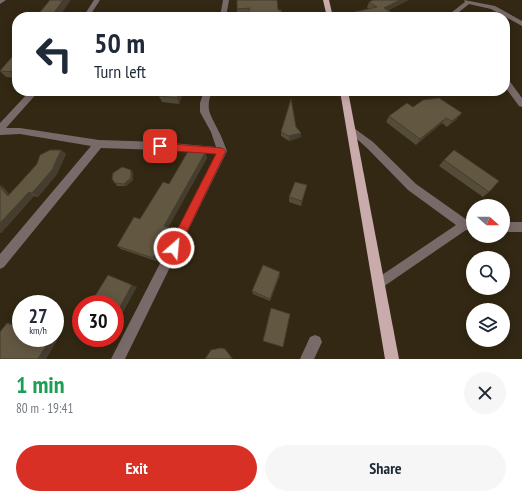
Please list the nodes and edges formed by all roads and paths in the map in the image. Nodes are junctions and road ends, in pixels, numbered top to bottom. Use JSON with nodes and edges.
{"nodes":[{"id":1,"x":2,"y":0,"type":"edge"},
{"id":2,"x":97,"y":0,"type":"edge"},
{"id":3,"x":226,"y":0,"type":"edge"},
{"id":4,"x":326,"y":0,"type":"edge"},
{"id":5,"x":468,"y":1,"type":"edge"},
{"id":6,"x":0,"y":2,"type":"edge"},
{"id":7,"x":89,"y":12,"type":"edge"},
{"id":8,"x":225,"y":12,"type":"edge"},
{"id":9,"x":329,"y":12,"type":"edge"},
{"id":10,"x":455,"y":12,"type":"edge"},
{"id":11,"x":502,"y":12,"type":"edge"},
{"id":12,"x":510,"y":17,"type":"edge"},
{"id":13,"x":522,"y":24,"type":"edge"},
{"id":14,"x":510,"y":88,"type":"edge"},
{"id":15,"x":31,"y":96,"type":"edge"},
{"id":16,"x":206,"y":96,"type":"edge"},
{"id":17,"x":345,"y":96,"type":"edge"},
{"id":18,"x":522,"y":104,"type":"edge"},
{"id":19,"x":352,"y":129,"type":"junction"},
{"id":20,"x":0,"y":130,"type":"edge"},
{"id":21,"x":99,"y":144,"type":"junction"},
{"id":22,"x":222,"y":151,"type":"junction"},
{"id":23,"x":466,"y":224,"type":"edge"},
{"id":24,"x":510,"y":227,"type":"edge"},
{"id":25,"x":466,"y":228,"type":"edge"},
{"id":26,"x":522,"y":228,"type":"edge"},
{"id":27,"x":0,"y":263,"type":"edge"},
{"id":28,"x":380,"y":283,"type":"junction"},
{"id":29,"x":315,"y":342,"type":"dead end"},
{"id":30,"x":118,"y":359,"type":"edge"},
{"id":31,"x":307,"y":359,"type":"edge"},
{"id":32,"x":392,"y":359,"type":"edge"}],
"edges":[{"from":1,"to":6,"type":"street"},
{"from":2,"to":7,"type":"street"},
{"from":3,"to":8,"type":"street"},
{"from":4,"to":9,"type":"main road"},
{"from":5,"to":10,"type":"street"},
{"from":5,"to":11,"type":"street"},
{"from":12,"to":13,"type":"street"},
{"from":14,"to":18,"type":"street"},
{"from":15,"to":20,"type":"street"},
{"from":16,"to":22,"type":"street"},
{"from":17,"to":19,"type":"main road"},
{"from":19,"to":23,"type":"street"},
{"from":19,"to":28,"type":"main road"},
{"from":20,"to":21,"type":"street"},
{"from":21,"to":22,"type":"street"},
{"from":21,"to":27,"type":"street"},
{"from":22,"to":30,"type":"street"},
{"from":24,"to":26,"type":"street"},
{"from":25,"to":28,"type":"street"},
{"from":28,"to":32,"type":"main road"},
{"from":29,"to":31,"type":"street"}]}
